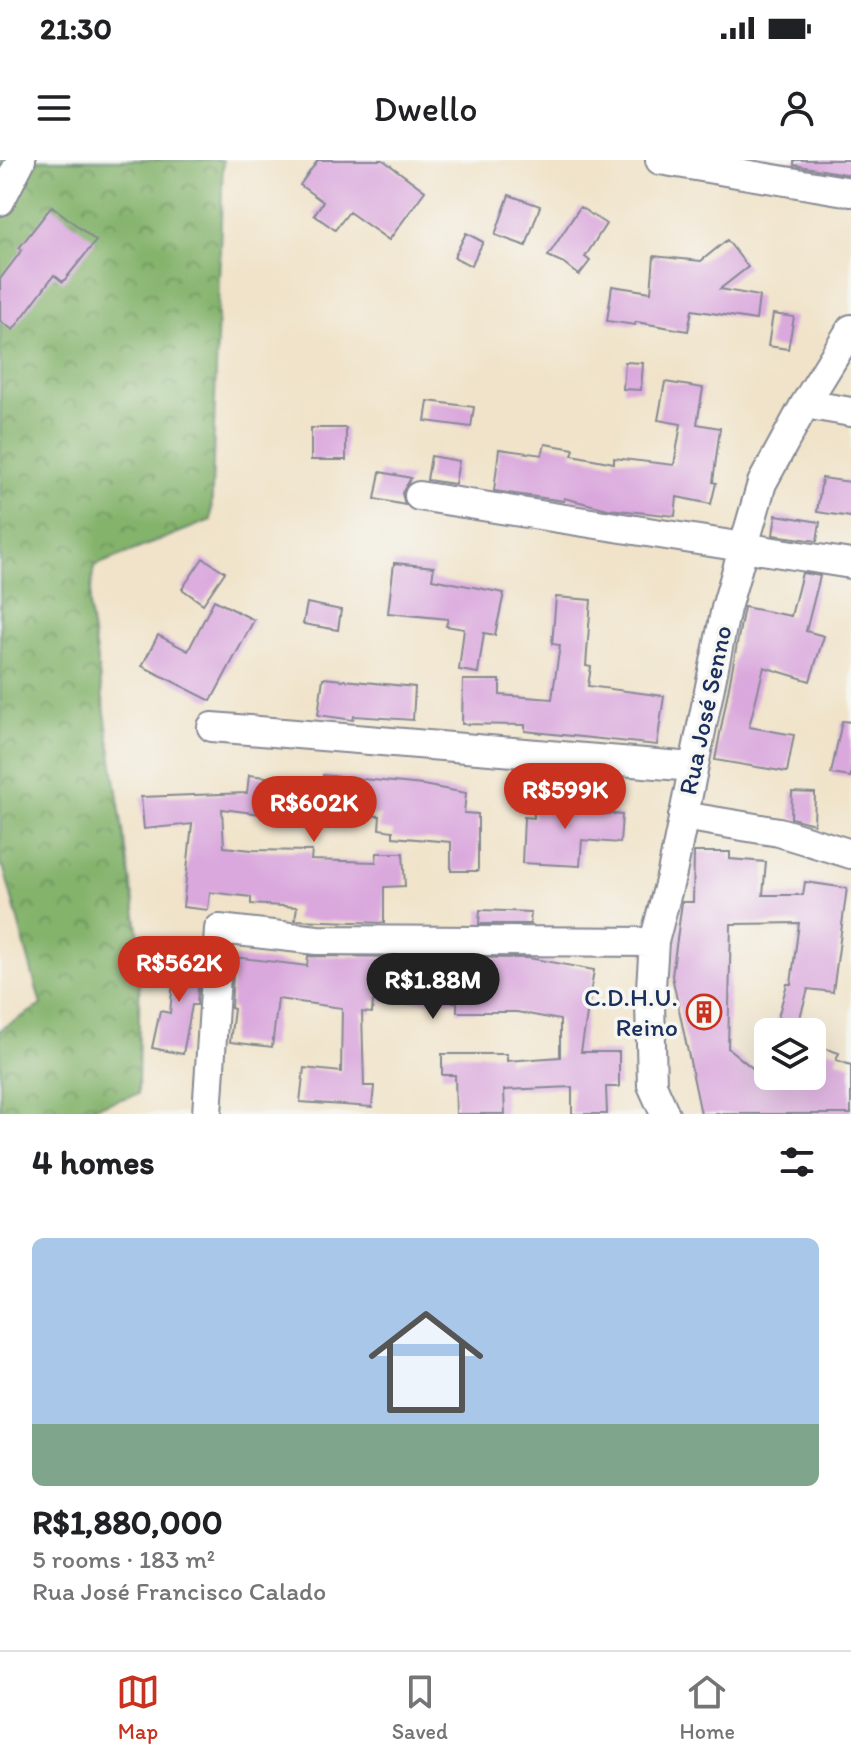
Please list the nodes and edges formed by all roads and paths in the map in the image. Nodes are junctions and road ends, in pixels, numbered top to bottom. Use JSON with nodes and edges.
{"nodes":[{"id":1,"x":21,"y":160,"type":"edge"},
{"id":2,"x":660,"y":160,"type":"edge"},
{"id":3,"x":851,"y":192,"type":"edge"},
{"id":4,"x":0,"y":201,"type":"edge"},
{"id":5,"x":851,"y":329,"type":"edge"},
{"id":6,"x":805,"y":404,"type":"junction"},
{"id":7,"x":851,"y":412,"type":"edge"},
{"id":8,"x":419,"y":496,"type":"dead end"},
{"id":9,"x":743,"y":549,"type":"junction"},
{"id":10,"x":851,"y":564,"type":"edge"},
{"id":11,"x":212,"y":727,"type":"dead end"},
{"id":12,"x":693,"y":767,"type":"junction"},
{"id":13,"x":683,"y":816,"type":"junction"},
{"id":14,"x":851,"y":854,"type":"edge"},
{"id":15,"x":654,"y":942,"type":"junction"},
{"id":16,"x":207,"y":1114,"type":"edge"},
{"id":17,"x":665,"y":1114,"type":"edge"}],
"edges":[{"from":1,"to":4,"type":"street"},
{"from":2,"to":3,"type":"street"},
{"from":5,"to":6,"type":"street","name":"Rua José Senno"},
{"from":6,"to":7,"type":"street"},
{"from":6,"to":9,"type":"street","name":"Rua José Senno"},
{"from":8,"to":9,"type":"street"},
{"from":9,"to":10,"type":"street"},
{"from":9,"to":12,"type":"street","name":"Rua José Senno"},
{"from":11,"to":12,"type":"street"},
{"from":12,"to":13,"type":"street","name":"Rua José Senno"},
{"from":13,"to":14,"type":"street"},
{"from":13,"to":15,"type":"street","name":"Rua José Senno"},
{"from":15,"to":16,"type":"street"},
{"from":15,"to":17,"type":"street","name":"Rua José Senno"}]}
